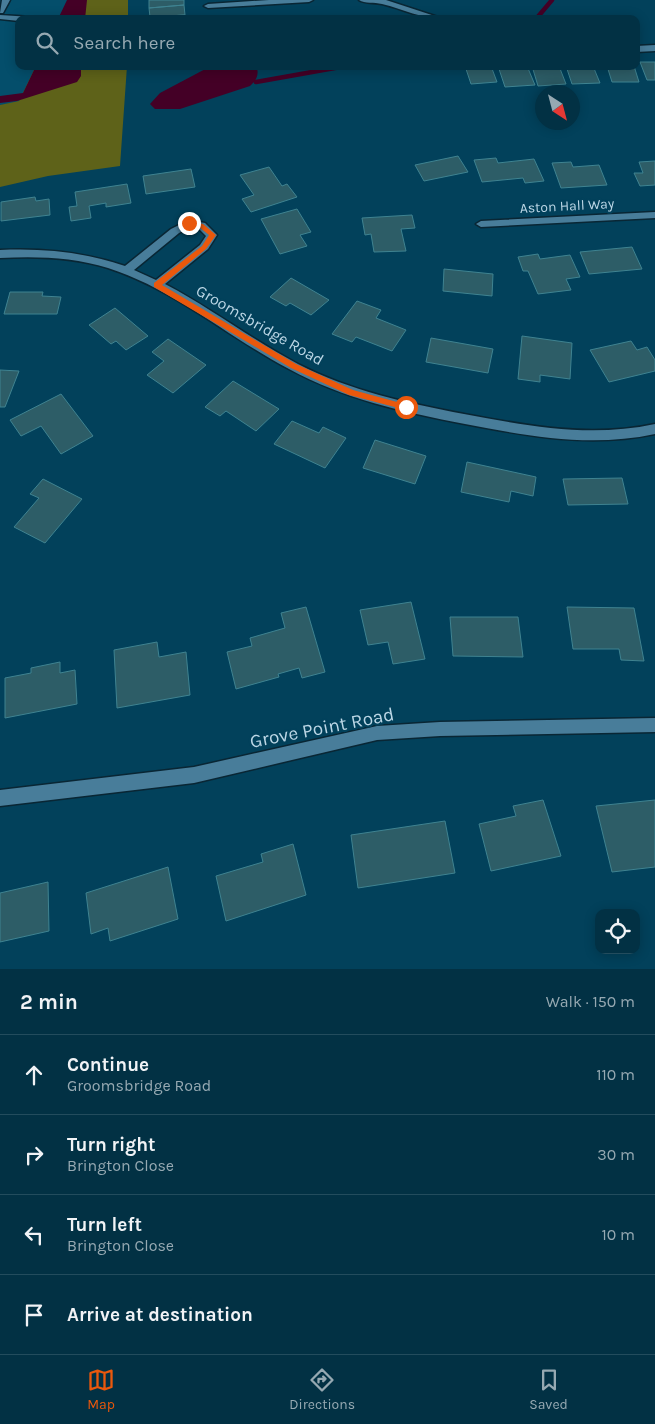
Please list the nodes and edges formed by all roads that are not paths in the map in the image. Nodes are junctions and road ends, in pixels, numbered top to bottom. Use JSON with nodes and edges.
{"nodes":[{"id":1,"x":6,"y":0,"type":"edge"},
{"id":2,"x":309,"y":0,"type":"edge"},
{"id":3,"x":362,"y":0,"type":"edge"},
{"id":4,"x":381,"y":0,"type":"edge"},
{"id":5,"x":274,"y":1,"type":"edge"},
{"id":6,"x":208,"y":6,"type":"edge"},
{"id":7,"x":0,"y":12,"type":"edge"},
{"id":8,"x":428,"y":15,"type":"edge"},
{"id":9,"x":0,"y":17,"type":"edge"},
{"id":10,"x":15,"y":18,"type":"edge"},
{"id":11,"x":640,"y":48,"type":"edge"},
{"id":12,"x":655,"y":48,"type":"edge"},
{"id":13,"x":655,"y":215,"type":"edge"},
{"id":14,"x":481,"y":224,"type":"dead end"},
{"id":15,"x":0,"y":254,"type":"edge"},
{"id":16,"x":126,"y":271,"type":"junction"},
{"id":17,"x":157,"y":285,"type":"junction"},
{"id":18,"x":655,"y":429,"type":"edge"},
{"id":19,"x":655,"y":726,"type":"edge"},
{"id":20,"x":0,"y":798,"type":"edge"}],
"edges":[{"from":1,"to":7,"type":"street"},
{"from":2,"to":5,"type":"street"},
{"from":3,"to":4,"type":"street"},
{"from":4,"to":8,"type":"street"},
{"from":5,"to":6,"type":"street"},
{"from":9,"to":10,"type":"street"},
{"from":11,"to":12,"type":"street"},
{"from":13,"to":14,"type":"street","name":"Aston Hall Way"},
{"from":15,"to":16,"type":"street","name":"Groomsbridge Road"},
{"from":16,"to":17,"type":"street","name":"Groomsbridge Road"},
{"from":16,"to":17,"type":"street"},
{"from":17,"to":18,"type":"street","name":"Groomsbridge Road"},
{"from":19,"to":20,"type":"street","name":"Grove Point Road"}]}
